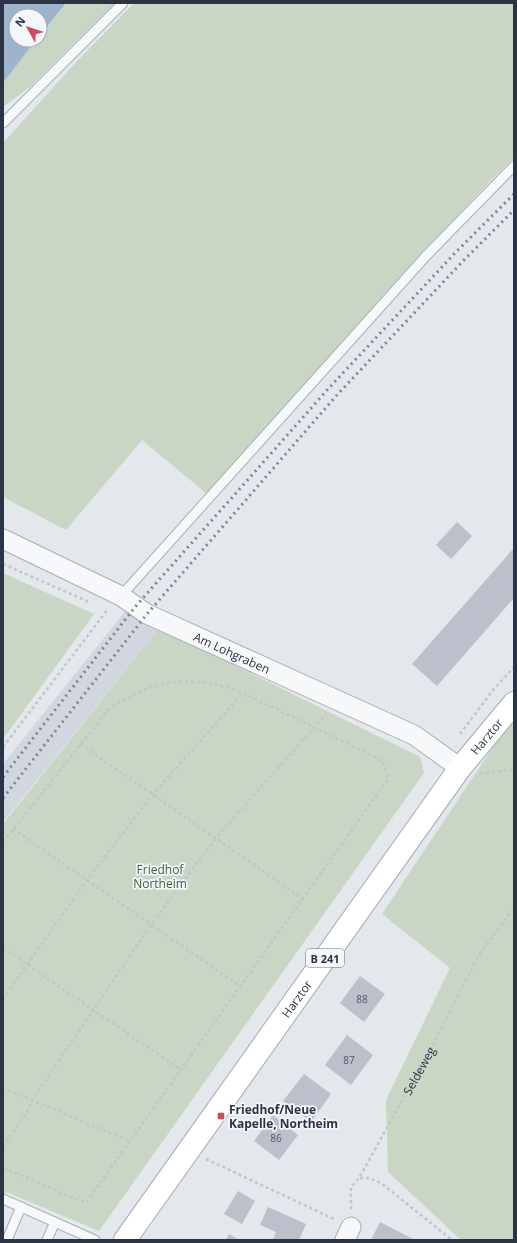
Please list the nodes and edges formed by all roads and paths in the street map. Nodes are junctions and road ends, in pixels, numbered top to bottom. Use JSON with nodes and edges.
{"nodes":[{"id":1,"x":122,"y":3,"type":"edge"},
{"id":2,"x":3,"y":123,"type":"edge"},
{"id":3,"x":514,"y":166,"type":"edge"},
{"id":4,"x":3,"y":539,"type":"edge"},
{"id":5,"x":3,"y":564,"type":"edge"},
{"id":6,"x":115,"y":602,"type":"junction"},
{"id":7,"x":95,"y":604,"type":"dead end"},
{"id":8,"x":102,"y":606,"type":"dead end"},
{"id":9,"x":243,"y":693,"type":"junction"},
{"id":10,"x":338,"y":700,"type":"junction"},
{"id":11,"x":514,"y":703,"type":"edge"},
{"id":12,"x":316,"y":727,"type":"junction"},
{"id":13,"x":80,"y":744,"type":"junction"},
{"id":14,"x":3,"y":747,"type":"edge"},
{"id":15,"x":460,"y":768,"type":"junction"},
{"id":16,"x":514,"y":770,"type":"edge"},
{"id":17,"x":153,"y":794,"type":"junction"},
{"id":18,"x":13,"y":829,"type":"junction"},
{"id":19,"x":216,"y":838,"type":"junction"},
{"id":20,"x":3,"y":842,"type":"edge"},
{"id":21,"x":86,"y":881,"type":"junction"},
{"id":22,"x":303,"y":898,"type":"junction"},
{"id":23,"x":514,"y":908,"type":"edge"},
{"id":24,"x":151,"y":925,"type":"junction"},
{"id":25,"x":3,"y":948,"type":"edge"},
{"id":26,"x":26,"y":963,"type":"junction"},
{"id":27,"x":240,"y":986,"type":"junction"},
{"id":28,"x":3,"y":999,"type":"edge"},
{"id":29,"x":92,"y":1010,"type":"junction"},
{"id":30,"x":181,"y":1070,"type":"junction"},
{"id":31,"x":3,"y":1088,"type":"edge"},
{"id":32,"x":32,"y":1100,"type":"junction"},
{"id":33,"x":130,"y":1141,"type":"junction"},
{"id":34,"x":3,"y":1147,"type":"edge"},
{"id":35,"x":189,"y":1149,"type":"junction"},
{"id":36,"x":3,"y":1168,"type":"edge"},
{"id":37,"x":360,"y":1178,"type":"junction"},
{"id":38,"x":3,"y":1199,"type":"edge"},
{"id":39,"x":21,"y":1207,"type":"junction"},
{"id":40,"x":55,"y":1222,"type":"junction"},
{"id":41,"x":348,"y":1234,"type":"edge"},
{"id":42,"x":7,"y":1240,"type":"edge"},
{"id":43,"x":47,"y":1240,"type":"edge"},
{"id":44,"x":95,"y":1240,"type":"edge"},
{"id":45,"x":125,"y":1240,"type":"edge"},
{"id":46,"x":452,"y":1240,"type":"edge"}],
"edges":[{"from":1,"to":2,"type":"lane"},
{"from":3,"to":6,"type":"lane"},
{"from":4,"to":6,"type":"street","name":"Am Lohgraben"},
{"from":5,"to":7,"type":"path"},
{"from":6,"to":8,"type":"path"},
{"from":6,"to":10,"type":"street","name":"Am Lohgraben"},
{"from":6,"to":14,"type":"path"},
{"from":9,"to":12,"type":"path"},
{"from":9,"to":13,"type":"path"},
{"from":9,"to":17,"type":"path"},
{"from":10,"to":12,"type":"path"},
{"from":10,"to":15,"type":"street","name":"Am Lohgraben"},
{"from":11,"to":15,"type":"main road","name":"Harztor","number":"B 241"},
{"from":12,"to":19,"type":"path"},
{"from":12,"to":22,"type":"path"},
{"from":13,"to":17,"type":"path"},
{"from":13,"to":18,"type":"path"},
{"from":15,"to":16,"type":"path"},
{"from":15,"to":35,"type":"main road","name":"Harztor","number":"B 241"},
{"from":17,"to":19,"type":"path"},
{"from":17,"to":21,"type":"path"},
{"from":18,"to":20,"type":"path"},
{"from":18,"to":21,"type":"path"},
{"from":19,"to":22,"type":"path"},
{"from":19,"to":24,"type":"path"},
{"from":21,"to":24,"type":"path"},
{"from":21,"to":26,"type":"path"},
{"from":22,"to":27,"type":"path"},
{"from":23,"to":37,"type":"path","name":"Seldeweg"},
{"from":24,"to":27,"type":"path"},
{"from":24,"to":29,"type":"path"},
{"from":25,"to":26,"type":"path"},
{"from":26,"to":28,"type":"path"},
{"from":26,"to":29,"type":"path"},
{"from":27,"to":30,"type":"path"},
{"from":29,"to":30,"type":"path"},
{"from":29,"to":32,"type":"path"},
{"from":30,"to":33,"type":"path"},
{"from":31,"to":32,"type":"path"},
{"from":32,"to":33,"type":"path"},
{"from":32,"to":34,"type":"path"},
{"from":33,"to":36,"type":"path"},
{"from":35,"to":41,"type":"path"},
{"from":35,"to":45,"type":"main road","name":"Harztor","number":"B 241"},
{"from":37,"to":41,"type":"path","name":"Seldeweg"},
{"from":37,"to":46,"type":"path"},
{"from":38,"to":39,"type":"lane"},
{"from":39,"to":40,"type":"lane"},
{"from":39,"to":42,"type":"lane"},
{"from":40,"to":43,"type":"lane"},
{"from":40,"to":44,"type":"lane"}]}
